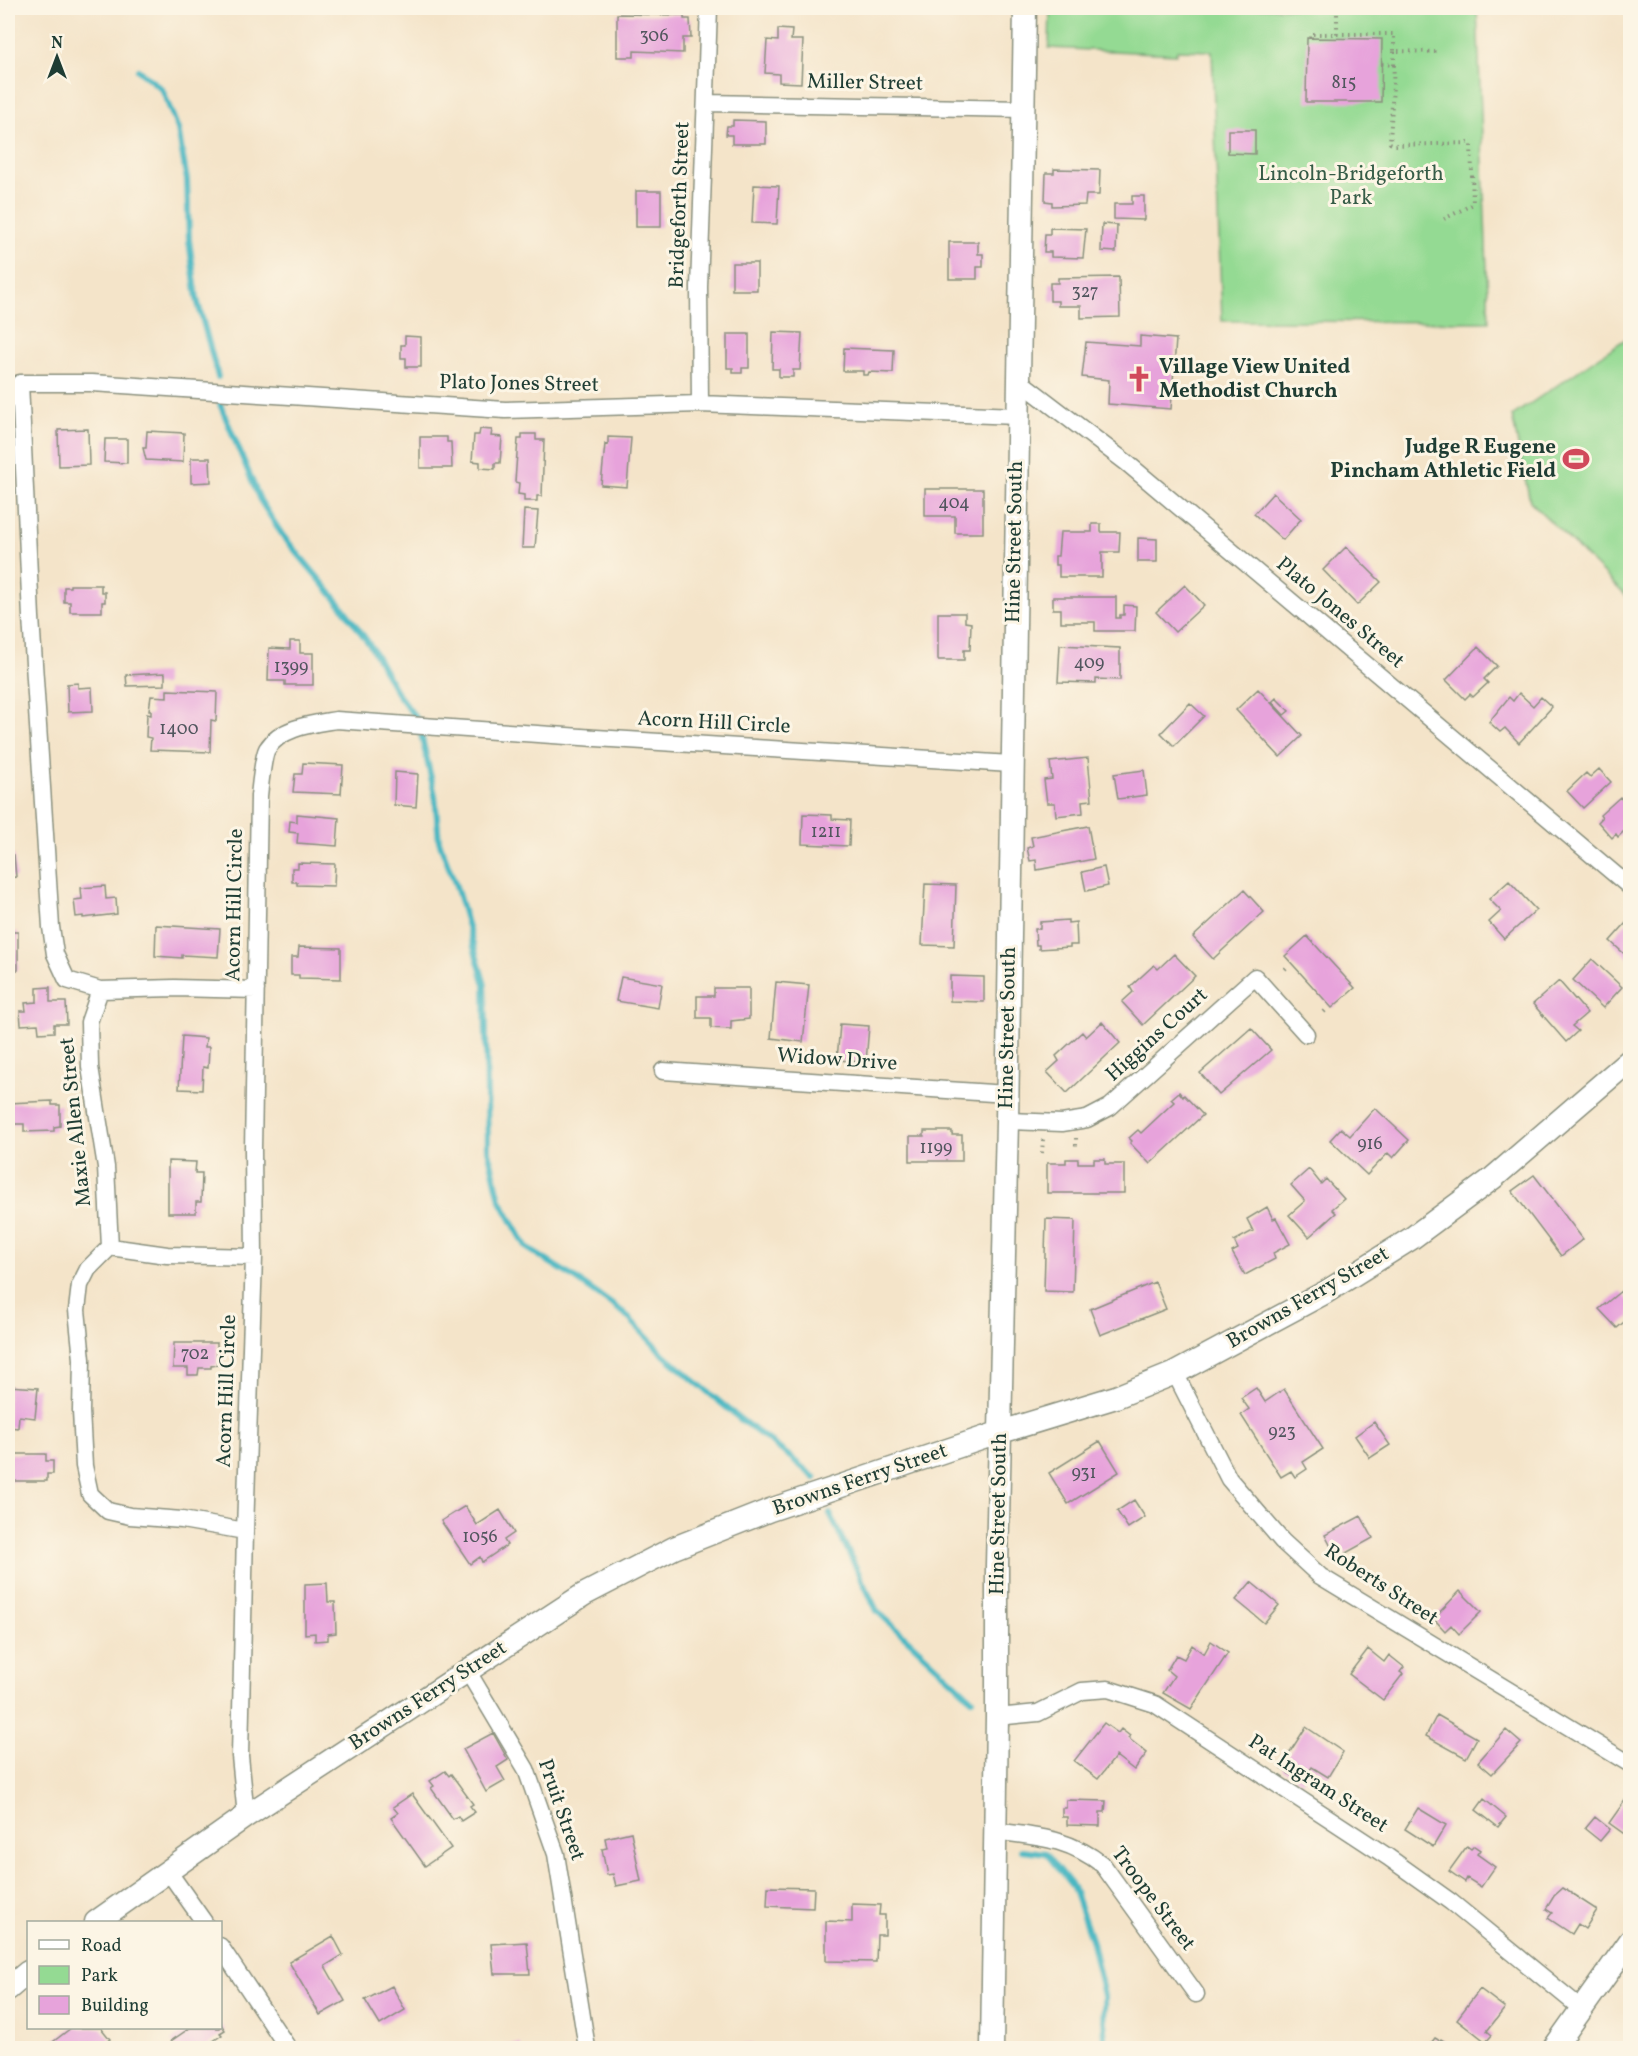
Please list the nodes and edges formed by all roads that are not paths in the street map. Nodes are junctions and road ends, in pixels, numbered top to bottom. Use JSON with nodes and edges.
{"nodes":[{"id":1,"x":709,"y":8,"type":"edge"},
{"id":2,"x":1025,"y":8,"type":"edge"},
{"id":3,"x":706,"y":103,"type":"junction"},
{"id":4,"x":1024,"y":109,"type":"junction"},
{"id":5,"x":1017,"y":379,"type":"junction"},
{"id":6,"x":700,"y":405,"type":"junction"},
{"id":7,"x":1017,"y":416,"type":"junction"},
{"id":8,"x":1011,"y":764,"type":"junction"},
{"id":9,"x":1630,"y":886,"type":"edge"},
{"id":10,"x":100,"y":990,"type":"junction"},
{"id":11,"x":256,"y":990,"type":"junction"},
{"id":12,"x":1306,"y":1034,"type":"dead end"},
{"id":13,"x":1627,"y":1070,"type":"edge"},
{"id":14,"x":663,"y":1071,"type":"dead end"},
{"id":15,"x":1007,"y":1094,"type":"junction"},
{"id":16,"x":1007,"y":1121,"type":"junction"},
{"id":17,"x":110,"y":1247,"type":"junction"},
{"id":18,"x":254,"y":1257,"type":"junction"},
{"id":19,"x":1175,"y":1372,"type":"junction"},
{"id":20,"x":1001,"y":1432,"type":"junction"},
{"id":21,"x":245,"y":1531,"type":"junction"},
{"id":22,"x":467,"y":1670,"type":"junction"},
{"id":23,"x":997,"y":1717,"type":"junction"},
{"id":24,"x":1630,"y":1764,"type":"edge"},
{"id":25,"x":246,"y":1816,"type":"junction"},
{"id":26,"x":994,"y":1831,"type":"junction"},
{"id":27,"x":168,"y":1871,"type":"junction"},
{"id":28,"x":99,"y":1921,"type":"edge"},
{"id":29,"x":203,"y":1921,"type":"edge"},
{"id":30,"x":1630,"y":1941,"type":"edge"},
{"id":31,"x":222,"y":1949,"type":"edge"},
{"id":32,"x":27,"y":1973,"type":"edge"},
{"id":33,"x":8,"y":1989,"type":"edge"},
{"id":34,"x":1196,"y":1994,"type":"dead end"},
{"id":35,"x":1583,"y":2010,"type":"junction"},
{"id":36,"x":288,"y":2049,"type":"edge"},
{"id":37,"x":586,"y":2049,"type":"edge"},
{"id":38,"x":992,"y":2049,"type":"edge"},
{"id":39,"x":1554,"y":2049,"type":"edge"}],
"edges":[{"from":1,"to":3,"type":"street","name":"Bridgeforth Street"},
{"from":2,"to":4,"type":"street","name":"Hine Street South"},
{"from":3,"to":4,"type":"street","name":"Miller Street"},
{"from":3,"to":6,"type":"street","name":"Bridgeforth Street"},
{"from":4,"to":5,"type":"street","name":"Hine Street South"},
{"from":5,"to":7,"type":"street","name":"Hine Street South"},
{"from":5,"to":9,"type":"street","name":"Plato Jones Street"},
{"from":6,"to":7,"type":"street","name":"Plato Jones Street"},
{"from":6,"to":10,"type":"street","name":"Plato Jones Street"},
{"from":7,"to":8,"type":"street","name":"Hine Street South"},
{"from":8,"to":11,"type":"street","name":"Acorn Hill Circle"},
{"from":8,"to":15,"type":"street","name":"Hine Street South"},
{"from":10,"to":11,"type":"street"},
{"from":10,"to":17,"type":"street","name":"Maxie Allen Street"},
{"from":11,"to":18,"type":"street","name":"Acorn Hill Circle"},
{"from":12,"to":16,"type":"street","name":"Higgins Court"},
{"from":13,"to":19,"type":"street","name":"Browns Ferry Street"},
{"from":14,"to":15,"type":"street","name":"Widow Drive"},
{"from":15,"to":16,"type":"street","name":"Hine Street South"},
{"from":16,"to":20,"type":"street","name":"Hine Street South"},
{"from":17,"to":18,"type":"street"},
{"from":17,"to":21,"type":"street"},
{"from":18,"to":21,"type":"street","name":"Acorn Hill Circle"},
{"from":19,"to":20,"type":"street","name":"Browns Ferry Street"},
{"from":19,"to":24,"type":"street","name":"Roberts Street"},
{"from":20,"to":22,"type":"street","name":"Browns Ferry Street"},
{"from":20,"to":23,"type":"street","name":"Hine Street South"},
{"from":21,"to":25,"type":"street","name":"Acorn Hill Circle"},
{"from":22,"to":25,"type":"street","name":"Browns Ferry Street"},
{"from":22,"to":37,"type":"street","name":"Pruit Street"},
{"from":23,"to":26,"type":"street","name":"Hine Street South"},
{"from":23,"to":35,"type":"street","name":"Pat Ingram Street"},
{"from":25,"to":27,"type":"street","name":"Browns Ferry Street"},
{"from":26,"to":34,"type":"street","name":"Troope Street"},
{"from":26,"to":38,"type":"street","name":"Hine Street South"},
{"from":27,"to":28,"type":"street","name":"Browns Ferry Street"},
{"from":27,"to":29,"type":"street"},
{"from":30,"to":35,"type":"street"},
{"from":31,"to":36,"type":"street"},
{"from":32,"to":33,"type":"street"},
{"from":35,"to":39,"type":"street"}]}
